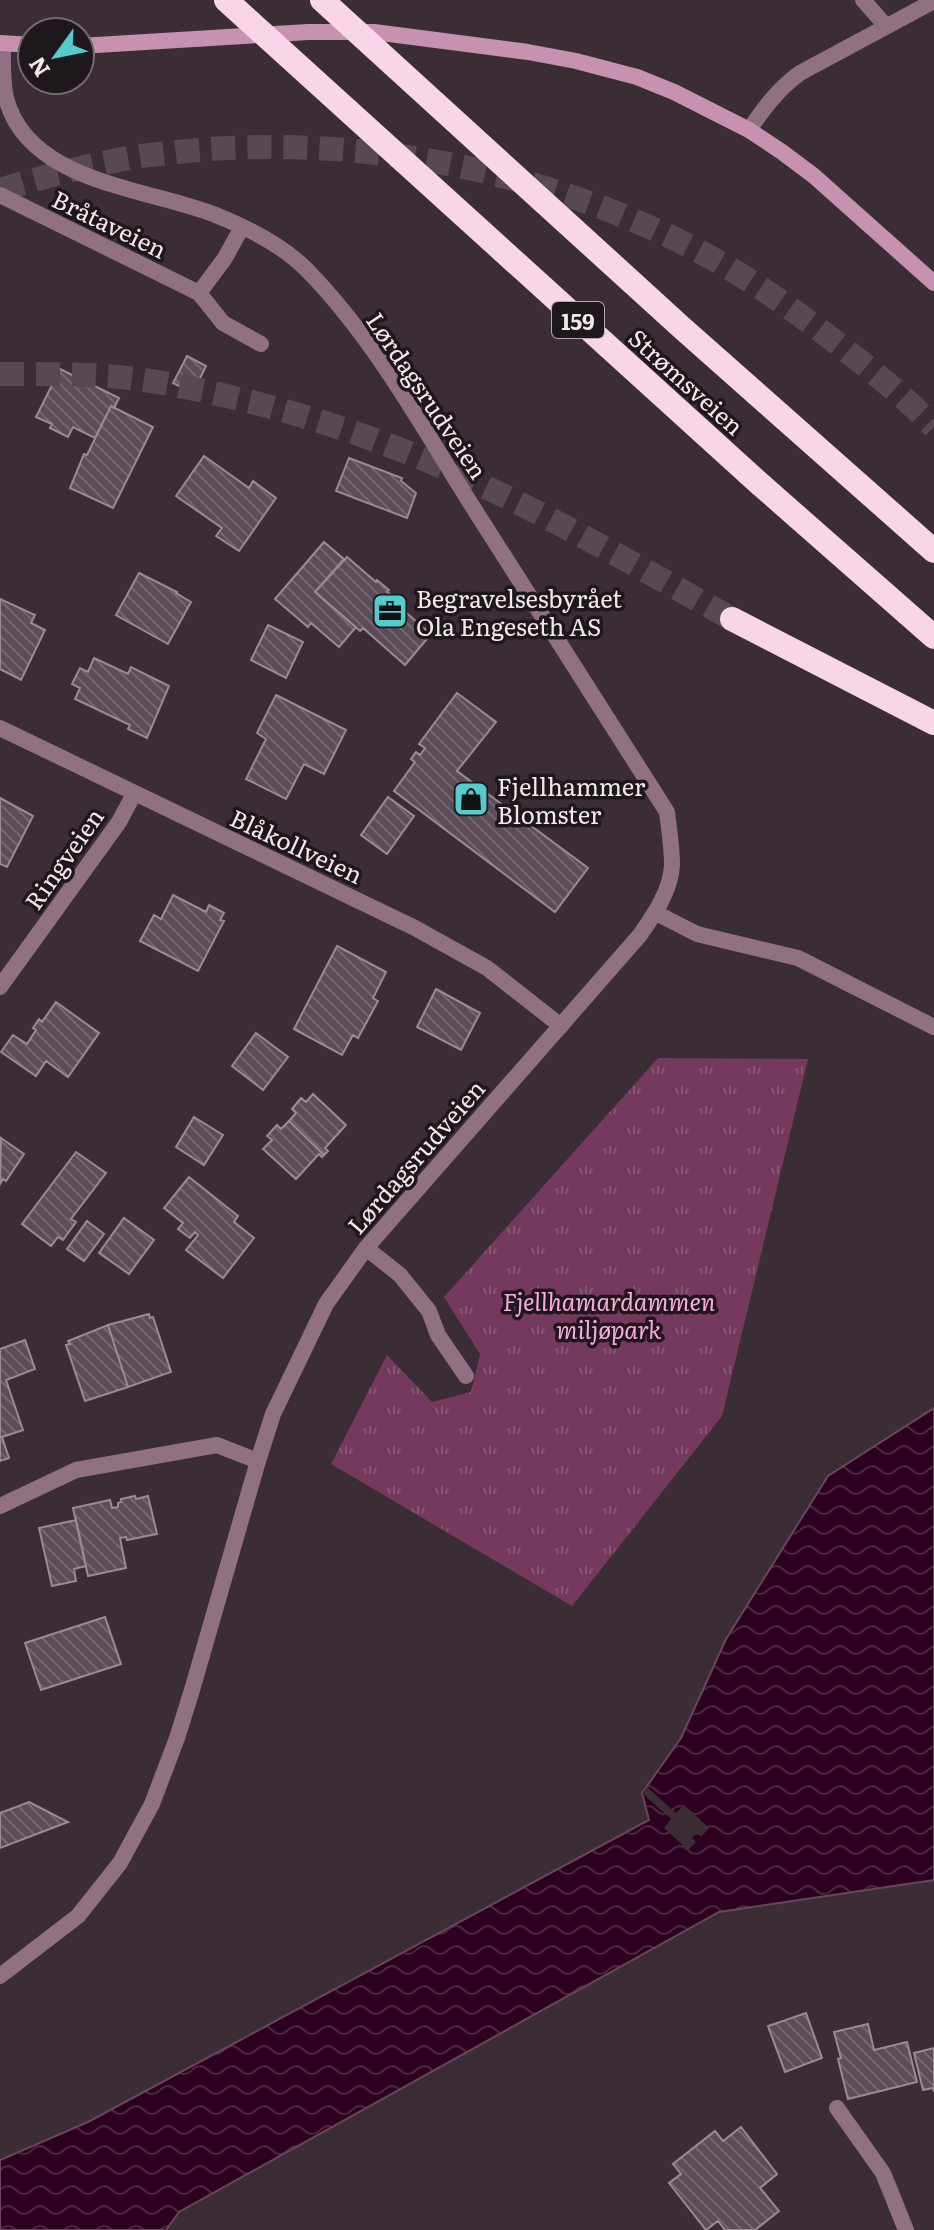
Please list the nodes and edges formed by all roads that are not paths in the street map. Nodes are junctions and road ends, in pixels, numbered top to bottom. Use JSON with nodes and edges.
{"nodes":[{"id":1,"x":226,"y":0,"type":"edge"},
{"id":2,"x":322,"y":0,"type":"edge"},
{"id":3,"x":863,"y":0,"type":"edge"},
{"id":4,"x":934,"y":1,"type":"edge"},
{"id":5,"x":886,"y":26,"type":"junction"},
{"id":6,"x":1,"y":44,"type":"edge"},
{"id":7,"x":96,"y":46,"type":"edge"},
{"id":8,"x":749,"y":130,"type":"junction"},
{"id":9,"x":0,"y":195,"type":"edge"},
{"id":10,"x":242,"y":227,"type":"junction"},
{"id":11,"x":934,"y":283,"type":"edge"},
{"id":12,"x":199,"y":293,"type":"junction"},
{"id":13,"x":261,"y":344,"type":"dead end"},
{"id":14,"x":934,"y":551,"type":"edge"},
{"id":15,"x":732,"y":619,"type":"tunnel mouth"},
{"id":16,"x":934,"y":637,"type":"edge"},
{"id":17,"x":934,"y":723,"type":"edge"},
{"id":18,"x":0,"y":728,"type":"edge"},
{"id":19,"x":134,"y":794,"type":"junction"},
{"id":20,"x":656,"y":913,"type":"junction"},
{"id":21,"x":6,"y":968,"type":"edge"},
{"id":22,"x":0,"y":987,"type":"edge"},
{"id":23,"x":561,"y":1026,"type":"junction"},
{"id":24,"x":934,"y":1027,"type":"edge"},
{"id":25,"x":366,"y":1248,"type":"junction"},
{"id":26,"x":466,"y":1376,"type":"dead end"},
{"id":27,"x":258,"y":1461,"type":"junction"},
{"id":28,"x":0,"y":1506,"type":"edge"},
{"id":29,"x":0,"y":1976,"type":"edge"},
{"id":30,"x":837,"y":2108,"type":"dead end"},
{"id":31,"x":906,"y":2230,"type":"edge"}],
"edges":[{"from":1,"to":16,"type":"highway","name":"Strømsveien","number":"159"},
{"from":2,"to":14,"type":"highway","name":"Strømsveien","number":"159"},
{"from":3,"to":5,"type":"street"},
{"from":4,"to":5,"type":"street"},
{"from":5,"to":8,"type":"street"},
{"from":6,"to":10,"type":"street","name":"Lørdagsrudveien"},
{"from":7,"to":8,"type":"main road"},
{"from":8,"to":11,"type":"main road"},
{"from":9,"to":12,"type":"street","name":"Bråtaveien"},
{"from":10,"to":12,"type":"street"},
{"from":10,"to":20,"type":"street","name":"Lørdagsrudveien"},
{"from":12,"to":13,"type":"street","name":"Bråtaveien"},
{"from":15,"to":17,"type":"highway"},
{"from":18,"to":19,"type":"street","name":"Blåkollveien"},
{"from":19,"to":21,"type":"street","name":"Ringveien"},
{"from":19,"to":23,"type":"street","name":"Blåkollveien"},
{"from":20,"to":23,"type":"street","name":"Lørdagsrudveien"},
{"from":20,"to":24,"type":"street"},
{"from":21,"to":22,"type":"street","name":"Ringveien"},
{"from":23,"to":25,"type":"street","name":"Lørdagsrudveien"},
{"from":25,"to":26,"type":"street"},
{"from":25,"to":27,"type":"street","name":"Lørdagsrudveien"},
{"from":27,"to":28,"type":"street"},
{"from":27,"to":29,"type":"street","name":"Lørdagsrudveien"},
{"from":30,"to":31,"type":"street"}]}
